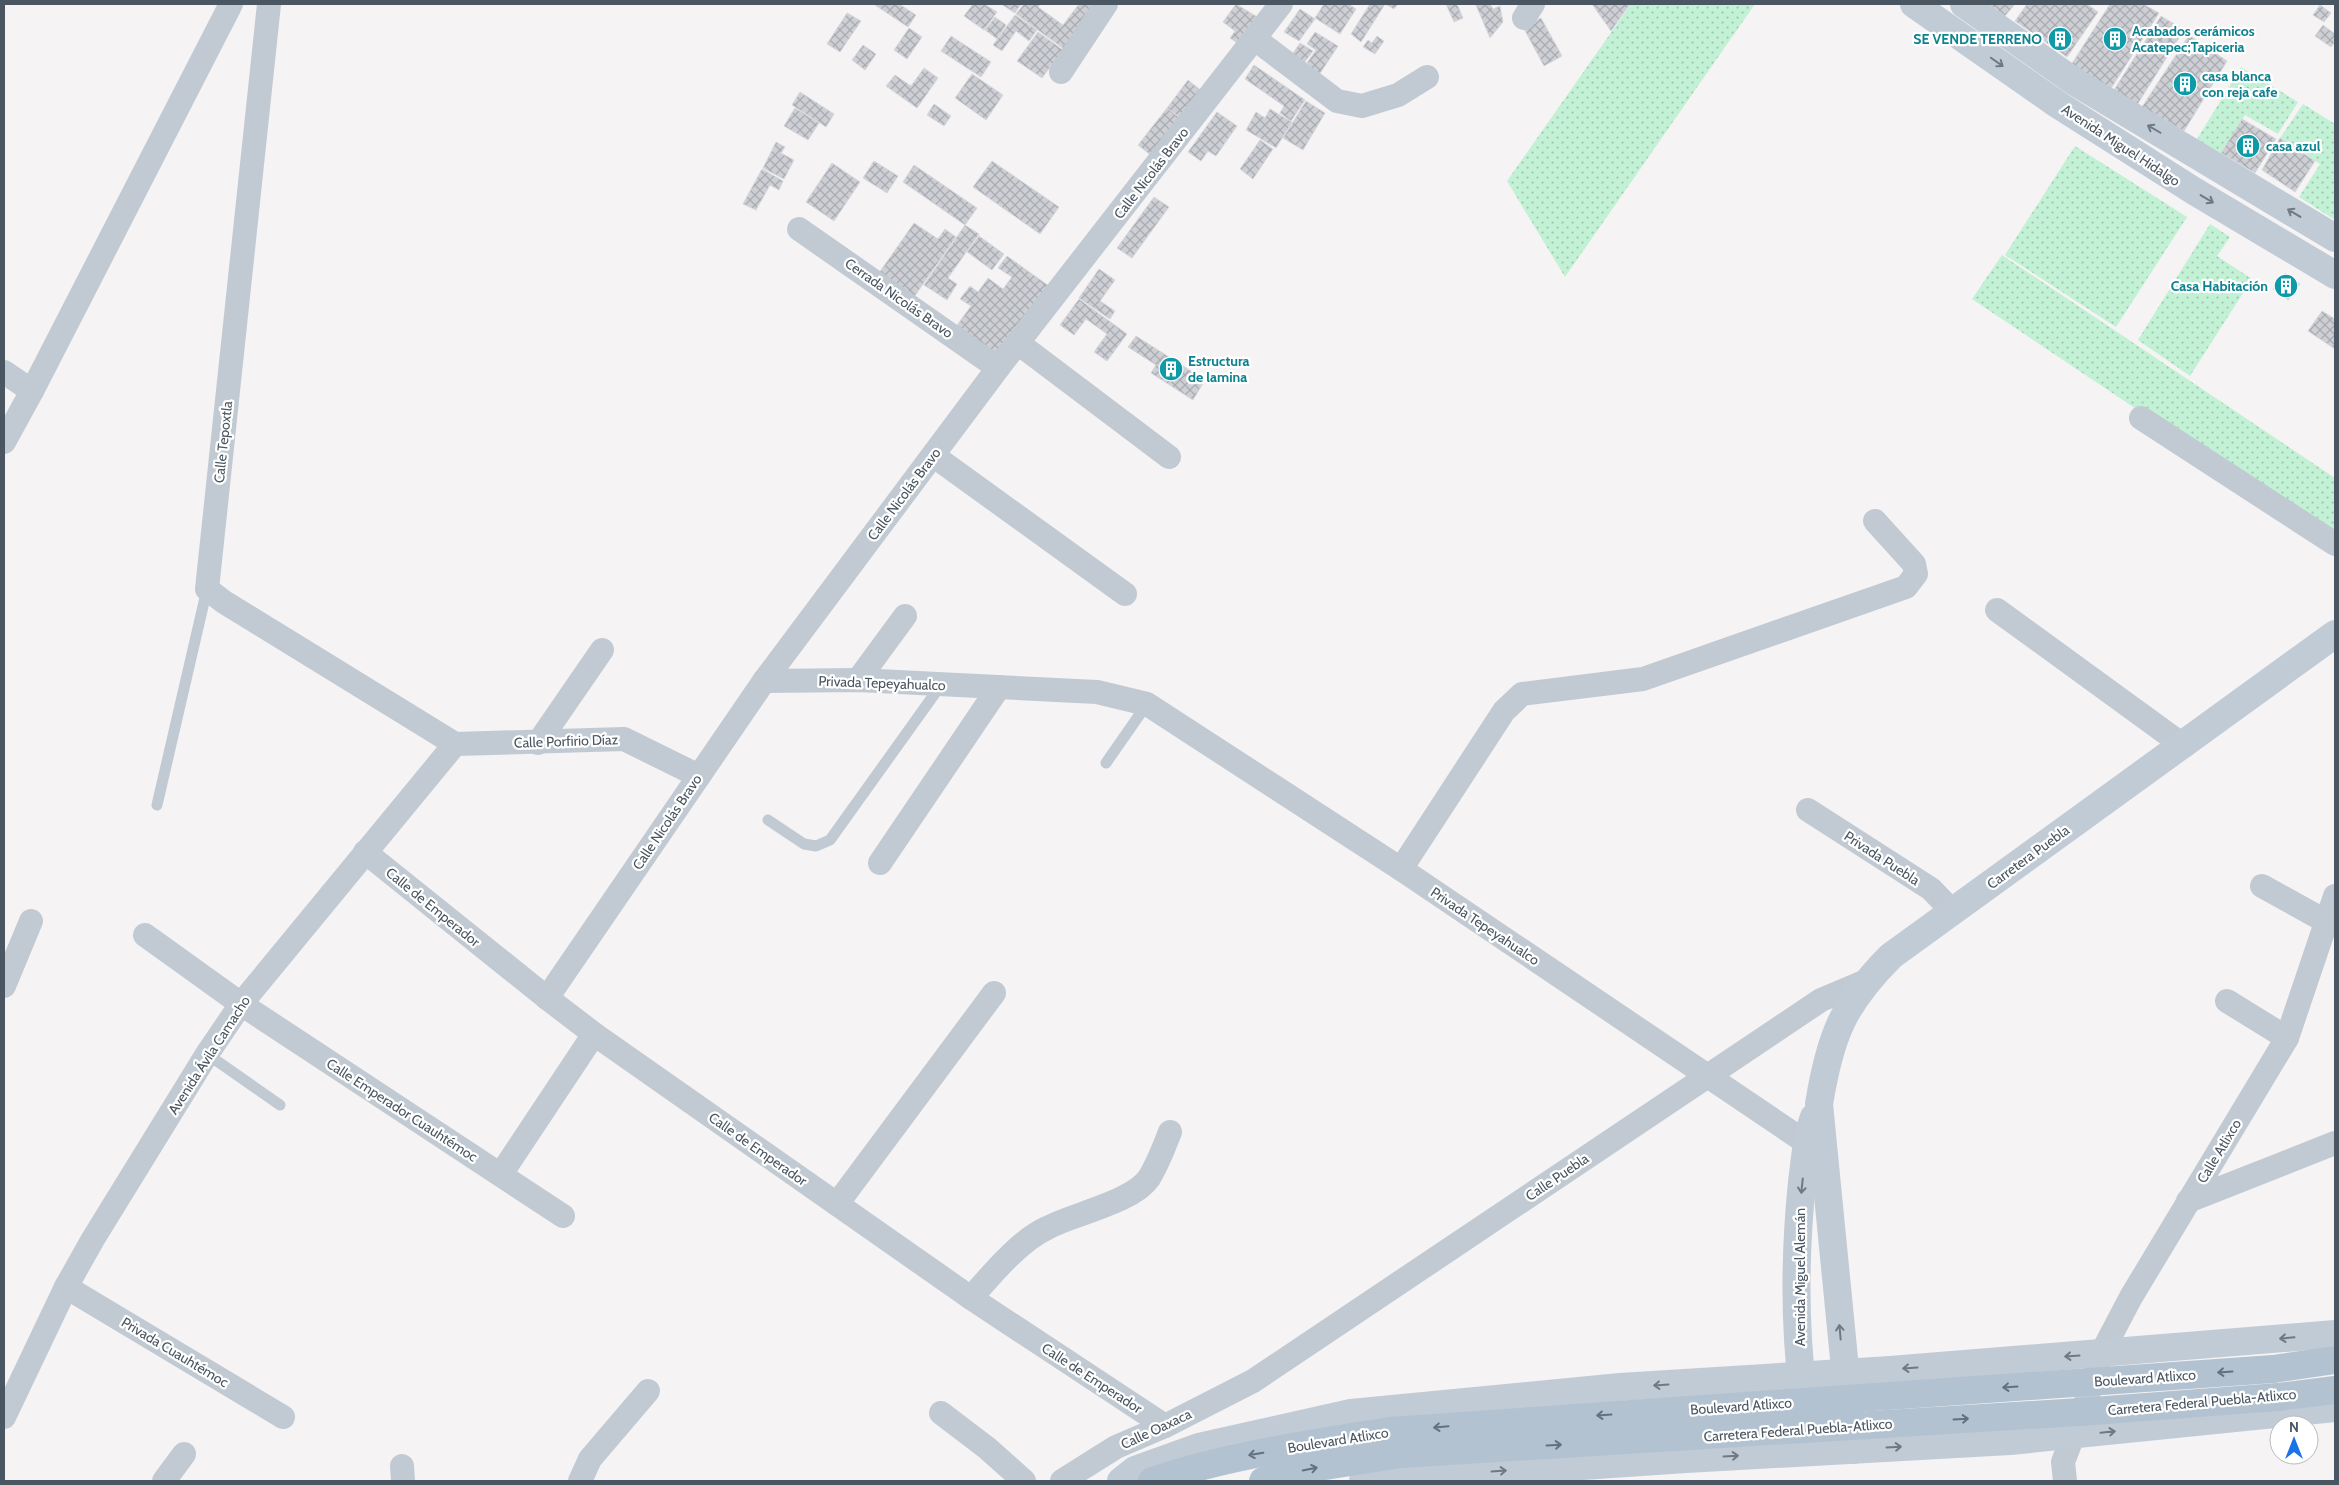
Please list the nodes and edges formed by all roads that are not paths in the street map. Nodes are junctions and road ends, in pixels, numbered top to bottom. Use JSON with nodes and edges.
{"nodes":[{"id":1,"x":231,"y":4,"type":"edge"},
{"id":2,"x":269,"y":4,"type":"edge"},
{"id":3,"x":1106,"y":4,"type":"edge"},
{"id":4,"x":1281,"y":4,"type":"edge"},
{"id":5,"x":1914,"y":4,"type":"edge"},
{"id":6,"x":1964,"y":4,"type":"edge"},
{"id":7,"x":1256,"y":39,"type":"junction"},
{"id":8,"x":1060,"y":72,"type":"dead end"},
{"id":9,"x":1427,"y":77,"type":"dead end"},
{"id":10,"x":799,"y":229,"type":"dead end"},
{"id":11,"x":2335,"y":238,"type":"edge"},
{"id":12,"x":2335,"y":275,"type":"edge"},
{"id":13,"x":1018,"y":343,"type":"junction"},
{"id":14,"x":998,"y":368,"type":"junction"},
{"id":15,"x":4,"y":372,"type":"edge"},
{"id":16,"x":32,"y":391,"type":"junction"},
{"id":17,"x":2141,"y":418,"type":"dead end"},
{"id":18,"x":4,"y":442,"type":"edge"},
{"id":19,"x":934,"y":456,"type":"junction"},
{"id":20,"x":1169,"y":457,"type":"dead end"},
{"id":21,"x":1875,"y":521,"type":"dead end"},
{"id":22,"x":2335,"y":544,"type":"edge"},
{"id":23,"x":207,"y":589,"type":"junction"},
{"id":24,"x":1124,"y":594,"type":"dead end"},
{"id":25,"x":1997,"y":610,"type":"dead end"},
{"id":26,"x":905,"y":616,"type":"dead end"},
{"id":27,"x":2335,"y":634,"type":"edge"},
{"id":28,"x":602,"y":650,"type":"dead end"},
{"id":29,"x":858,"y":680,"type":"junction"},
{"id":30,"x":764,"y":681,"type":"junction"},
{"id":31,"x":941,"y":684,"type":"junction"},
{"id":32,"x":999,"y":687,"type":"junction"},
{"id":33,"x":1147,"y":704,"type":"junction"},
{"id":34,"x":538,"y":743,"type":"junction"},
{"id":35,"x":455,"y":744,"type":"junction"},
{"id":36,"x":2184,"y":746,"type":"junction"},
{"id":37,"x":1106,"y":763,"type":"dead end"},
{"id":38,"x":699,"y":776,"type":"junction"},
{"id":39,"x":157,"y":805,"type":"dead end"},
{"id":40,"x":1808,"y":810,"type":"dead end"},
{"id":41,"x":768,"y":820,"type":"dead end"},
{"id":42,"x":365,"y":852,"type":"junction"},
{"id":43,"x":880,"y":863,"type":"dead end"},
{"id":44,"x":1401,"y":869,"type":"junction"},
{"id":45,"x":2262,"y":886,"type":"dead end"},
{"id":46,"x":2335,"y":896,"type":"edge"},
{"id":47,"x":1952,"y":911,"type":"junction"},
{"id":48,"x":31,"y":921,"type":"dead end"},
{"id":49,"x":2327,"y":922,"type":"junction"},
{"id":50,"x":146,"y":935,"type":"dead end"},
{"id":51,"x":1866,"y":981,"type":"junction"},
{"id":52,"x":4,"y":986,"type":"edge"},
{"id":53,"x":994,"y":993,"type":"dead end"},
{"id":54,"x":547,"y":998,"type":"junction"},
{"id":55,"x":2227,"y":1001,"type":"dead end"},
{"id":56,"x":241,"y":1004,"type":"junction"},
{"id":57,"x":594,"y":1034,"type":"junction"},
{"id":58,"x":2287,"y":1038,"type":"junction"},
{"id":59,"x":208,"y":1054,"type":"junction"},
{"id":60,"x":1706,"y":1076,"type":"junction"},
{"id":61,"x":1819,"y":1104,"type":"joint"},
{"id":62,"x":280,"y":1105,"type":"dead end"},
{"id":63,"x":1170,"y":1132,"type":"dead end"},
{"id":64,"x":2335,"y":1143,"type":"edge"},
{"id":65,"x":1815,"y":1144,"type":"junction"},
{"id":66,"x":501,"y":1174,"type":"junction"},
{"id":67,"x":2188,"y":1201,"type":"junction"},
{"id":68,"x":837,"y":1204,"type":"junction"},
{"id":69,"x":562,"y":1216,"type":"dead end"},
{"id":70,"x":66,"y":1287,"type":"junction"},
{"id":71,"x":971,"y":1298,"type":"junction"},
{"id":72,"x":1798,"y":1332,"type":"junction"},
{"id":73,"x":2335,"y":1334,"type":"edge"},
{"id":74,"x":2101,"y":1354,"type":"junction"},
{"id":75,"x":2335,"y":1360,"type":"edge"},
{"id":76,"x":1844,"y":1374,"type":"junction"},
{"id":77,"x":1801,"y":1376,"type":"junction"},
{"id":78,"x":1748,"y":1379,"type":"junction"},
{"id":79,"x":1253,"y":1381,"type":"joint"},
{"id":80,"x":1699,"y":1382,"type":"junction"},
{"id":81,"x":648,"y":1390,"type":"dead end"},
{"id":82,"x":2335,"y":1390,"type":"edge"},
{"id":83,"x":6,"y":1399,"type":"edge"},
{"id":84,"x":2335,"y":1408,"type":"edge"},
{"id":85,"x":941,"y":1413,"type":"dead end"},
{"id":86,"x":283,"y":1417,"type":"dead end"},
{"id":87,"x":1165,"y":1426,"type":"junction"},
{"id":88,"x":2075,"y":1435,"type":"junction"},
{"id":89,"x":1395,"y":1443,"type":"junction"},
{"id":90,"x":1852,"y":1450,"type":"junction"},
{"id":91,"x":1814,"y":1452,"type":"junction"},
{"id":92,"x":184,"y":1454,"type":"dead end"},
{"id":93,"x":1686,"y":1459,"type":"junction"},
{"id":94,"x":2064,"y":1471,"type":"edge"},
{"id":95,"x":164,"y":1481,"type":"edge"},
{"id":96,"x":580,"y":1481,"type":"edge"},
{"id":97,"x":1024,"y":1481,"type":"edge"},
{"id":98,"x":1062,"y":1481,"type":"edge"},
{"id":99,"x":1121,"y":1481,"type":"edge"},
{"id":100,"x":1152,"y":1481,"type":"edge"},
{"id":101,"x":1263,"y":1481,"type":"edge"},
{"id":102,"x":1363,"y":1481,"type":"edge"},
{"id":103,"x":2046,"y":1481,"type":"edge"}],
"edges":[{"from":1,"to":16,"type":"street"},
{"from":2,"to":23,"type":"street","name":"Calle Tepoxtla"},
{"from":3,"to":8,"type":"street"},
{"from":4,"to":7,"type":"street","name":"Calle Nicolás Bravo"},
{"from":5,"to":12,"type":"main road","name":"Avenida Miguel Hidalgo","one_way":true},
{"from":11,"to":6,"type":"main road","name":"Avenida Miguel Hidalgo","one_way":true},
{"from":7,"to":9,"type":"street"},
{"from":7,"to":13,"type":"street","name":"Calle Nicolás Bravo"},
{"from":10,"to":14,"type":"street","name":"Cerrada Nicolás Bravo"},
{"from":13,"to":14,"type":"street","name":"Calle Nicolás Bravo"},
{"from":13,"to":20,"type":"street"},
{"from":14,"to":19,"type":"street","name":"Calle Nicolás Bravo"},
{"from":15,"to":16,"type":"street"},
{"from":16,"to":18,"type":"street"},
{"from":17,"to":22,"type":"street"},
{"from":19,"to":24,"type":"street"},
{"from":19,"to":30,"type":"street","name":"Calle Nicolás Bravo"},
{"from":21,"to":44,"type":"street"},
{"from":23,"to":35,"type":"street"},
{"from":23,"to":39,"type":"lane"},
{"from":25,"to":36,"type":"street"},
{"from":26,"to":29,"type":"street"},
{"from":27,"to":36,"type":"main road","name":"Carretera Puebla"},
{"from":28,"to":34,"type":"street"},
{"from":29,"to":30,"type":"street","name":"Privada Tepeyahualco"},
{"from":29,"to":31,"type":"street","name":"Privada Tepeyahualco"},
{"from":30,"to":38,"type":"street","name":"Calle Nicolás Bravo"},
{"from":31,"to":32,"type":"street","name":"Privada Tepeyahualco"},
{"from":31,"to":41,"type":"lane"},
{"from":32,"to":33,"type":"street","name":"Privada Tepeyahualco"},
{"from":32,"to":43,"type":"street"},
{"from":33,"to":37,"type":"lane"},
{"from":33,"to":44,"type":"street","name":"Privada Tepeyahualco"},
{"from":34,"to":35,"type":"street","name":"Calle Porfirio Díaz"},
{"from":34,"to":38,"type":"street","name":"Calle Porfirio Díaz"},
{"from":35,"to":42,"type":"street","name":"Avenida Ávila Camacho"},
{"from":36,"to":47,"type":"main road","name":"Carretera Puebla"},
{"from":38,"to":54,"type":"street","name":"Calle Nicolás Bravo"},
{"from":40,"to":47,"type":"street","name":"Privada Puebla"},
{"from":42,"to":54,"type":"street","name":"Calle de Emperador"},
{"from":42,"to":56,"type":"street","name":"Avenida Ávila Camacho"},
{"from":44,"to":60,"type":"street","name":"Privada Tepeyahualco"},
{"from":45,"to":49,"type":"street"},
{"from":46,"to":49,"type":"street","name":"Calle Atlixco"},
{"from":47,"to":51,"type":"main road","name":"Carretera Puebla"},
{"from":48,"to":52,"type":"street"},
{"from":49,"to":58,"type":"street","name":"Calle Atlixco"},
{"from":50,"to":56,"type":"street","name":"Calle Emperador Cuauhtémoc"},
{"from":51,"to":60,"type":"street","name":"Calle Puebla"},
{"from":51,"to":61,"type":"main road","name":"Carretera Puebla"},
{"from":53,"to":68,"type":"street"},
{"from":54,"to":57,"type":"street","name":"Calle de Emperador"},
{"from":55,"to":58,"type":"street"},
{"from":56,"to":59,"type":"street","name":"Avenida Ávila Camacho"},
{"from":56,"to":66,"type":"street","name":"Calle Emperador Cuauhtémoc"},
{"from":57,"to":66,"type":"street"},
{"from":57,"to":68,"type":"street","name":"Calle de Emperador"},
{"from":58,"to":67,"type":"street","name":"Calle Atlixco"},
{"from":59,"to":62,"type":"lane"},
{"from":59,"to":70,"type":"street","name":"Avenida Ávila Camacho"},
{"from":60,"to":65,"type":"street","name":"Privada Tepeyahualco"},
{"from":60,"to":79,"type":"street","name":"Calle Puebla"},
{"from":61,"to":65,"type":"main road","name":"Avenida Miguel Alemán"},
{"from":63,"to":71,"type":"street"},
{"from":64,"to":67,"type":"street"},
{"from":65,"to":72,"type":"main road","name":"Avenida Miguel Alemán","one_way":true},
{"from":76,"to":65,"type":"main road","name":"Avenida Miguel Alemán","one_way":true},
{"from":66,"to":69,"type":"street","name":"Calle Emperador Cuauhtémoc"},
{"from":67,"to":74,"type":"street","name":"Calle Atlixco"},
{"from":68,"to":71,"type":"street","name":"Calle de Emperador"},
{"from":70,"to":83,"type":"street","name":"Avenida Ávila Camacho"},
{"from":70,"to":86,"type":"street","name":"Privada Cuauhtémoc"},
{"from":71,"to":87,"type":"street","name":"Calle de Emperador"},
{"from":72,"to":77,"type":"main road","name":"Avenida Miguel Alemán"},
{"from":72,"to":78,"type":"main road"},
{"from":73,"to":74,"type":"main road","one_way":true},
{"from":74,"to":76,"type":"main road","one_way":true},
{"from":74,"to":88,"type":"street","name":"Calle Atlixco"},
{"from":75,"to":89,"type":"main road","name":"Boulevard Atlixco","one_way":true,"bridge":true},
{"from":76,"to":77,"type":"main road"},
{"from":76,"to":90,"type":"main road","name":"Avenida Miguel Alemán"},
{"from":77,"to":78,"type":"main road"},
{"from":77,"to":91,"type":"main road","name":"Avenida Miguel Alemán"},
{"from":78,"to":80,"type":"main road"},
{"from":79,"to":87,"type":"street","name":"Calle Oaxaca"},
{"from":80,"to":93,"type":"main road"},
{"from":80,"to":99,"type":"main road","one_way":true},
{"from":81,"to":96,"type":"street"},
{"from":89,"to":82,"type":"main road","name":"Carretera Federal Puebla-Atlixco","one_way":true,"bridge":true},
{"from":88,"to":84,"type":"main road","one_way":true},
{"from":85,"to":97,"type":"street"},
{"from":87,"to":98,"type":"street","name":"Calle Oaxaca"},
{"from":90,"to":88,"type":"main road","one_way":true},
{"from":88,"to":94,"type":"street","name":"Calle Atlixco"},
{"from":89,"to":100,"type":"main road","name":"Boulevard Atlixco","one_way":true},
{"from":101,"to":89,"type":"main road","name":"Carretera Federal Puebla-Atlixco","one_way":true},
{"from":90,"to":91,"type":"main road"},
{"from":93,"to":91,"type":"main road","one_way":true},
{"from":92,"to":95,"type":"street"},
{"from":102,"to":93,"type":"main road","one_way":true},
{"from":94,"to":103,"type":"street","name":"Calle Atlixco"}]}
